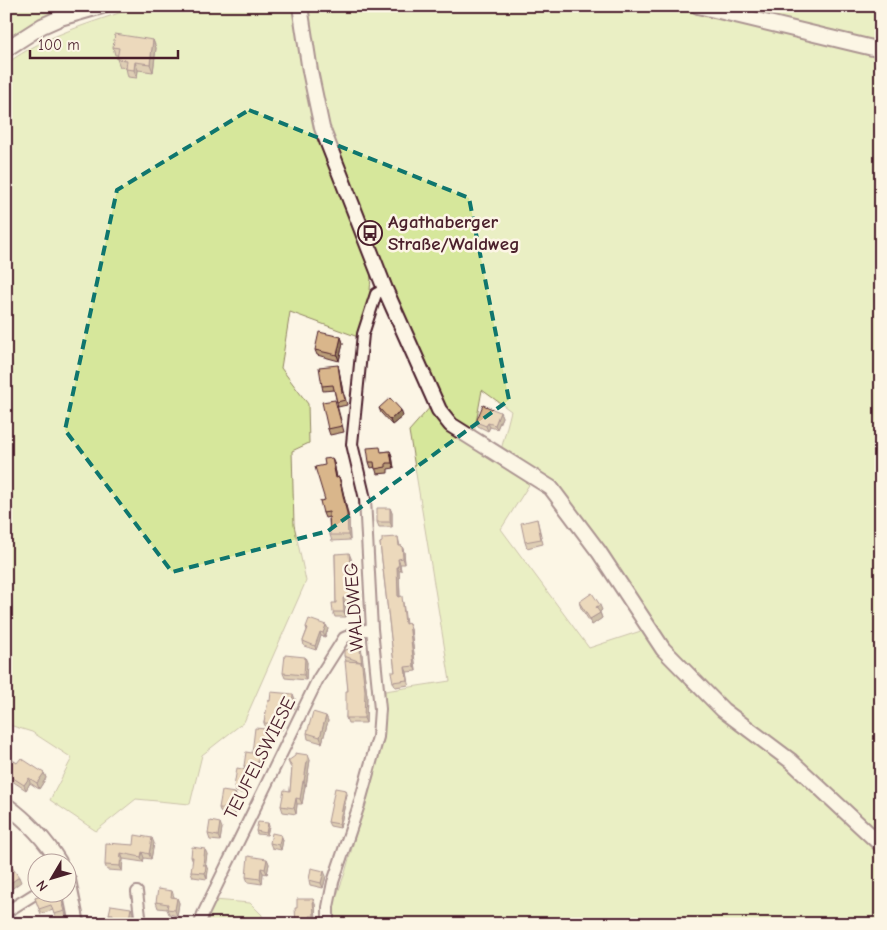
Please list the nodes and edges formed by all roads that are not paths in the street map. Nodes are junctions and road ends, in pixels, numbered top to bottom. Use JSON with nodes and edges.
{"nodes":[{"id":1,"x":102,"y":6,"type":"edge"},
{"id":2,"x":300,"y":6,"type":"edge"},
{"id":3,"x":698,"y":6,"type":"edge"},
{"id":4,"x":6,"y":48,"type":"edge"},
{"id":5,"x":881,"y":50,"type":"edge"},
{"id":6,"x":385,"y":289,"type":"junction"},
{"id":7,"x":372,"y":629,"type":"junction"},
{"id":8,"x":6,"y":805,"type":"edge"},
{"id":9,"x":881,"y":845,"type":"edge"},
{"id":10,"x":52,"y":852,"type":"edge"},
{"id":11,"x":137,"y":892,"type":"dead end"},
{"id":12,"x":28,"y":898,"type":"edge"},
{"id":13,"x":72,"y":902,"type":"edge"},
{"id":14,"x":6,"y":912,"type":"edge"},
{"id":15,"x":77,"y":924,"type":"edge"},
{"id":16,"x":140,"y":924,"type":"edge"},
{"id":17,"x":200,"y":924,"type":"edge"},
{"id":18,"x":328,"y":924,"type":"edge"}],
"edges":[{"from":1,"to":4,"type":"street"},
{"from":2,"to":6,"type":"street"},
{"from":3,"to":5,"type":"street"},
{"from":6,"to":7,"type":"street","name":"WALDWEG"},
{"from":6,"to":9,"type":"street"},
{"from":7,"to":17,"type":"street","name":"TEUFELSWIESE"},
{"from":7,"to":18,"type":"street","name":"WALDWEG"},
{"from":8,"to":10,"type":"street"},
{"from":11,"to":16,"type":"street"},
{"from":12,"to":14,"type":"street"},
{"from":13,"to":15,"type":"street"}]}
